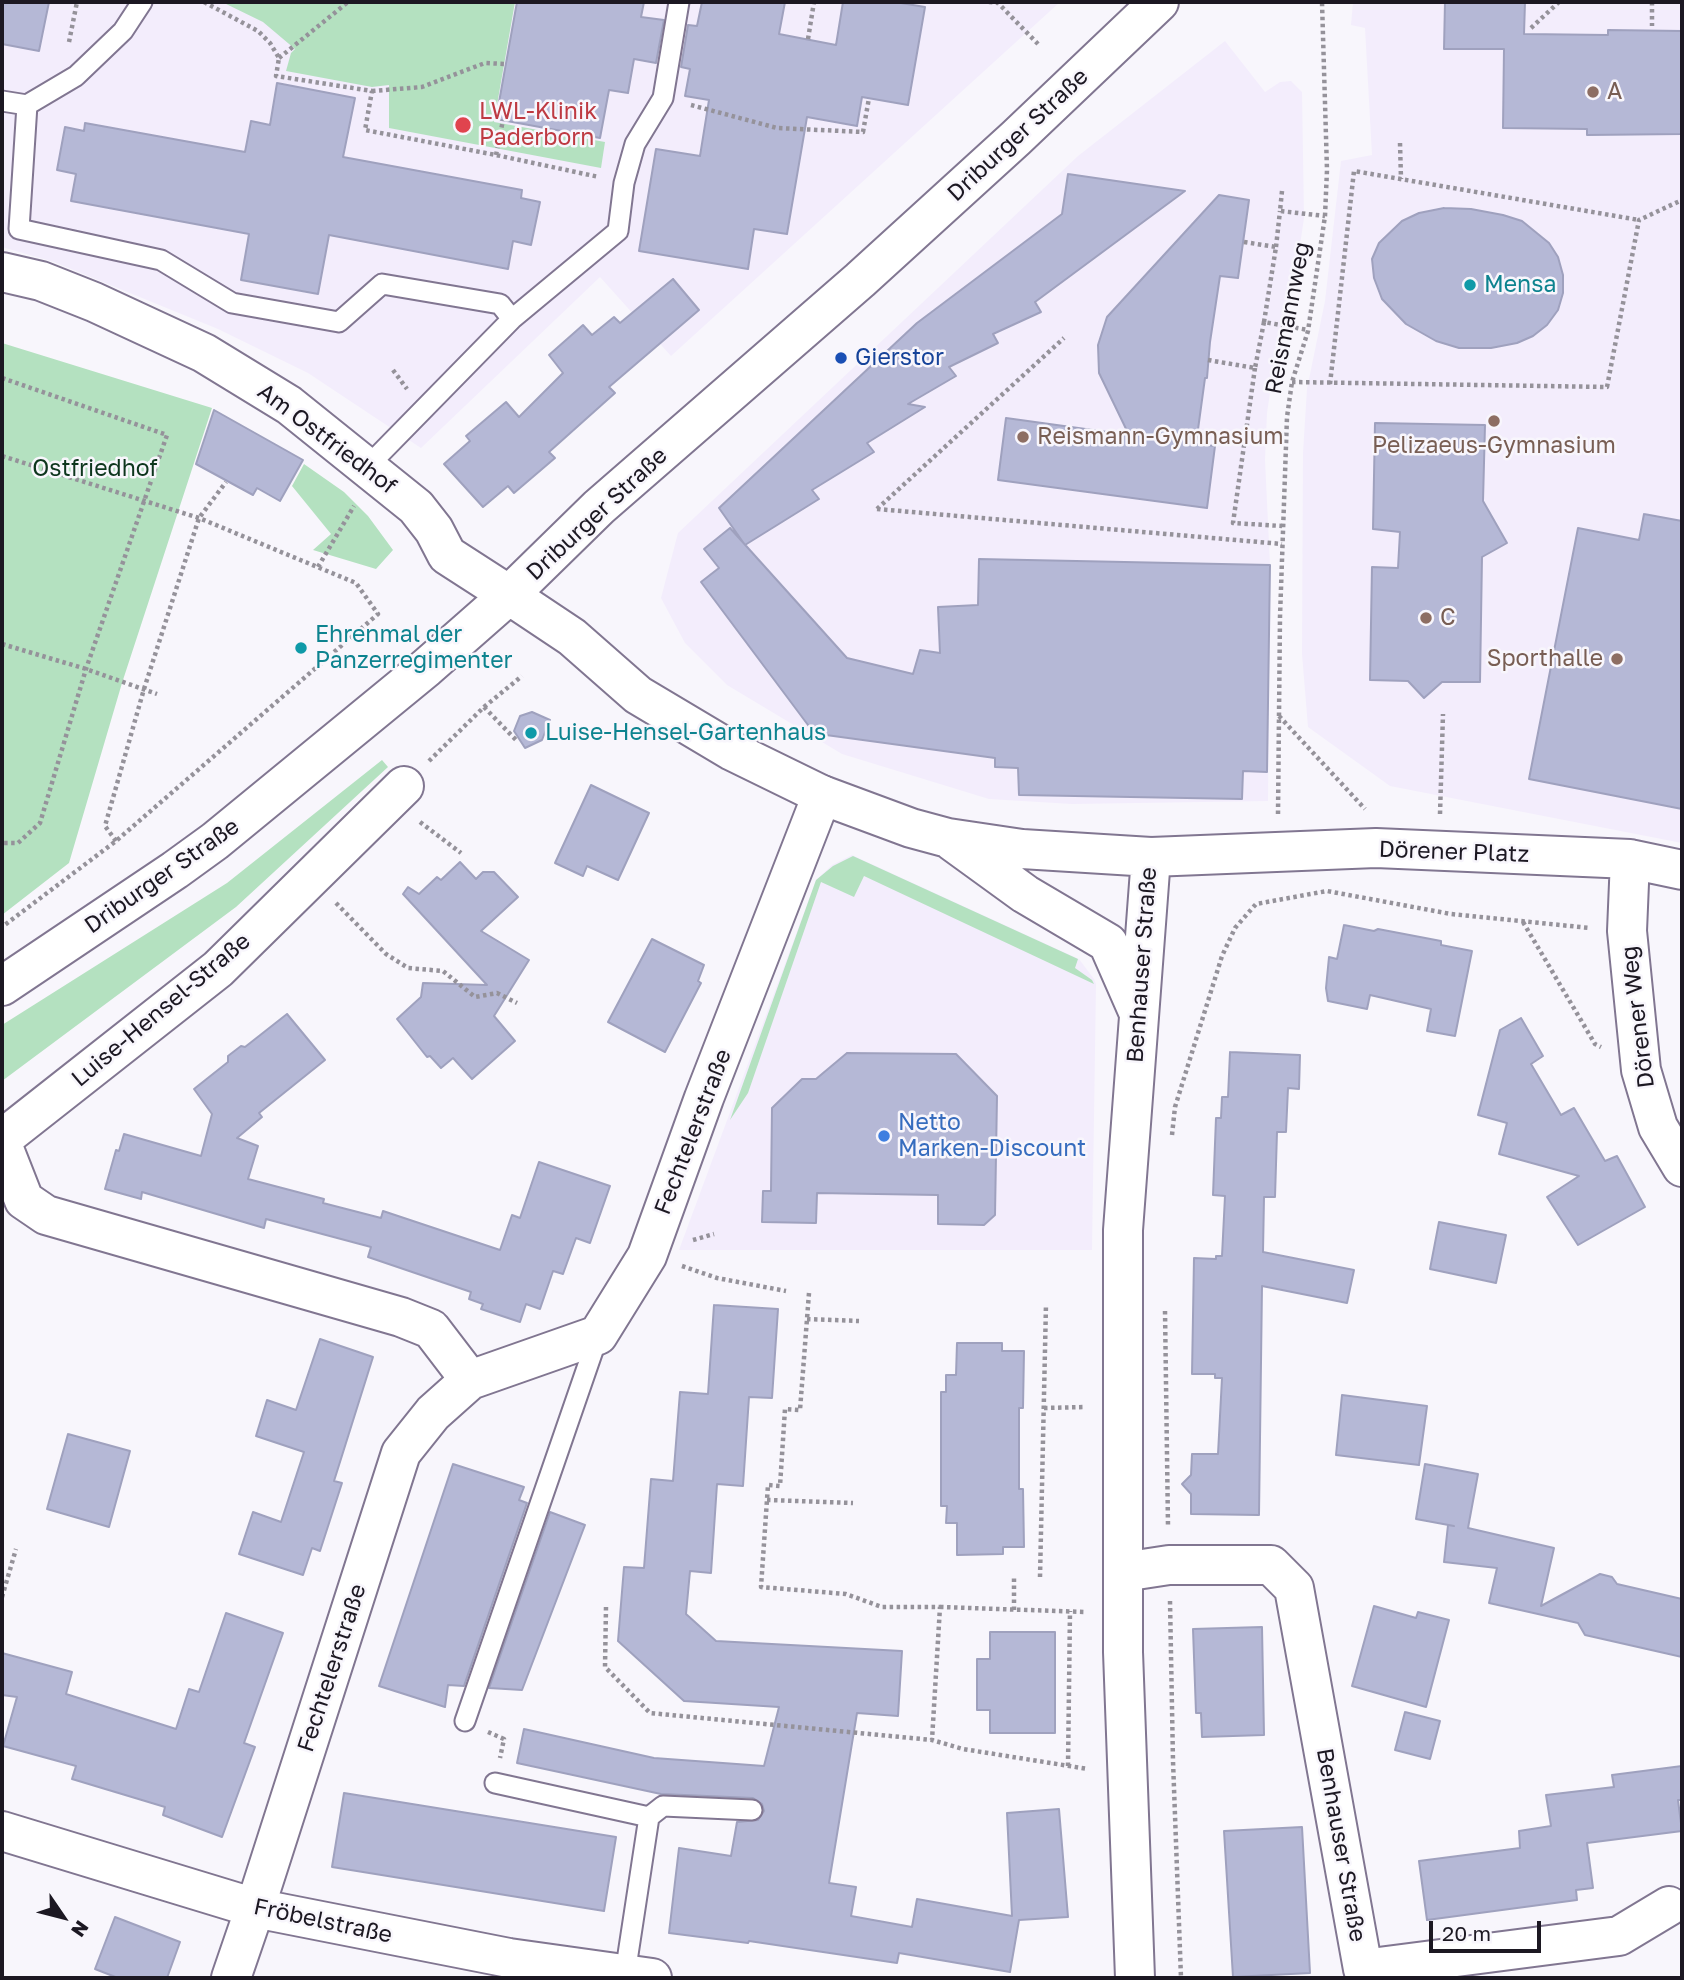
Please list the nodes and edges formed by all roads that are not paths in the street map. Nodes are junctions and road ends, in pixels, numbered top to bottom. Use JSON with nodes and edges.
{"nodes":[{"id":1,"x":142,"y":2,"type":"edge"},
{"id":2,"x":679,"y":2,"type":"edge"},
{"id":3,"x":1159,"y":2,"type":"edge"},
{"id":4,"x":2,"y":101,"type":"edge"},
{"id":5,"x":27,"y":105,"type":"junction"},
{"id":6,"x":2,"y":272,"type":"edge"},
{"id":7,"x":512,"y":318,"type":"junction"},
{"id":8,"x":369,"y":469,"type":"junction"},
{"id":9,"x":509,"y":595,"type":"junction"},
{"id":10,"x":404,"y":786,"type":"road end"},
{"id":11,"x":822,"y":795,"type":"junction"},
{"id":12,"x":948,"y":838,"type":"junction"},
{"id":13,"x":1151,"y":857,"type":"junction"},
{"id":14,"x":1630,"y":859,"type":"junction"},
{"id":15,"x":1682,"y":870,"type":"edge"},
{"id":16,"x":2,"y":986,"type":"edge"},
{"id":17,"x":1139,"y":1014,"type":"junction"},
{"id":18,"x":2,"y":1141,"type":"edge"},
{"id":19,"x":1682,"y":1167,"type":"edge"},
{"id":20,"x":598,"y":1335,"type":"junction"},
{"id":21,"x":470,"y":1380,"type":"junction"},
{"id":22,"x":1123,"y":1572,"type":"junction"},
{"id":23,"x":465,"y":1721,"type":"road end"},
{"id":24,"x":495,"y":1783,"type":"road end"},
{"id":25,"x":752,"y":1810,"type":"dead end"},
{"id":26,"x":649,"y":1817,"type":"junction"},
{"id":27,"x":2,"y":1831,"type":"edge"},
{"id":28,"x":1669,"y":1906,"type":"dead end"},
{"id":29,"x":256,"y":1908,"type":"junction"},
{"id":30,"x":639,"y":1976,"type":"edge"},
{"id":31,"x":231,"y":1978,"type":"edge"},
{"id":32,"x":1135,"y":1978,"type":"edge"}],
"edges":[{"from":1,"to":5,"type":"lane"},
{"from":2,"to":7,"type":"lane"},
{"from":3,"to":9,"type":"street","name":"Driburger Straße"},
{"from":4,"to":5,"type":"lane"},
{"from":5,"to":7,"type":"lane"},
{"from":6,"to":8,"type":"street","name":"Am Ostfriedhof"},
{"from":7,"to":8,"type":"lane"},
{"from":8,"to":9,"type":"street","name":"Am Ostfriedhof"},
{"from":9,"to":11,"type":"street","name":"Benhauser Straße"},
{"from":9,"to":16,"type":"street","name":"Driburger Straße"},
{"from":10,"to":18,"type":"street","name":"Luise-Hensel-Straße"},
{"from":11,"to":12,"type":"street","name":"Benhauser Straße"},
{"from":11,"to":20,"type":"street","name":"Fechtelerstraße"},
{"from":12,"to":13,"type":"street","name":"Benhauser Straße"},
{"from":12,"to":17,"type":"street"},
{"from":13,"to":14,"type":"street","name":"Dörener Platz"},
{"from":13,"to":17,"type":"street","name":"Benhauser Straße"},
{"from":14,"to":15,"type":"street","name":"Dörener Platz"},
{"from":14,"to":19,"type":"street","name":"Dörener Weg"},
{"from":17,"to":22,"type":"street","name":"Benhauser Straße"},
{"from":18,"to":21,"type":"street"},
{"from":20,"to":21,"type":"street","name":"Fechtelerstraße"},
{"from":20,"to":23,"type":"lane"},
{"from":21,"to":29,"type":"street","name":"Fechtelerstraße"},
{"from":22,"to":28,"type":"street","name":"Benhauser Straße"},
{"from":22,"to":32,"type":"street","name":"Benhauser Straße"},
{"from":24,"to":26,"type":"lane"},
{"from":25,"to":26,"type":"lane"},
{"from":26,"to":30,"type":"lane"},
{"from":27,"to":29,"type":"street","name":"Fröbelstraße"},
{"from":29,"to":30,"type":"street","name":"Fröbelstraße"},
{"from":29,"to":31,"type":"street","name":"Fechtelerstraße"}]}
